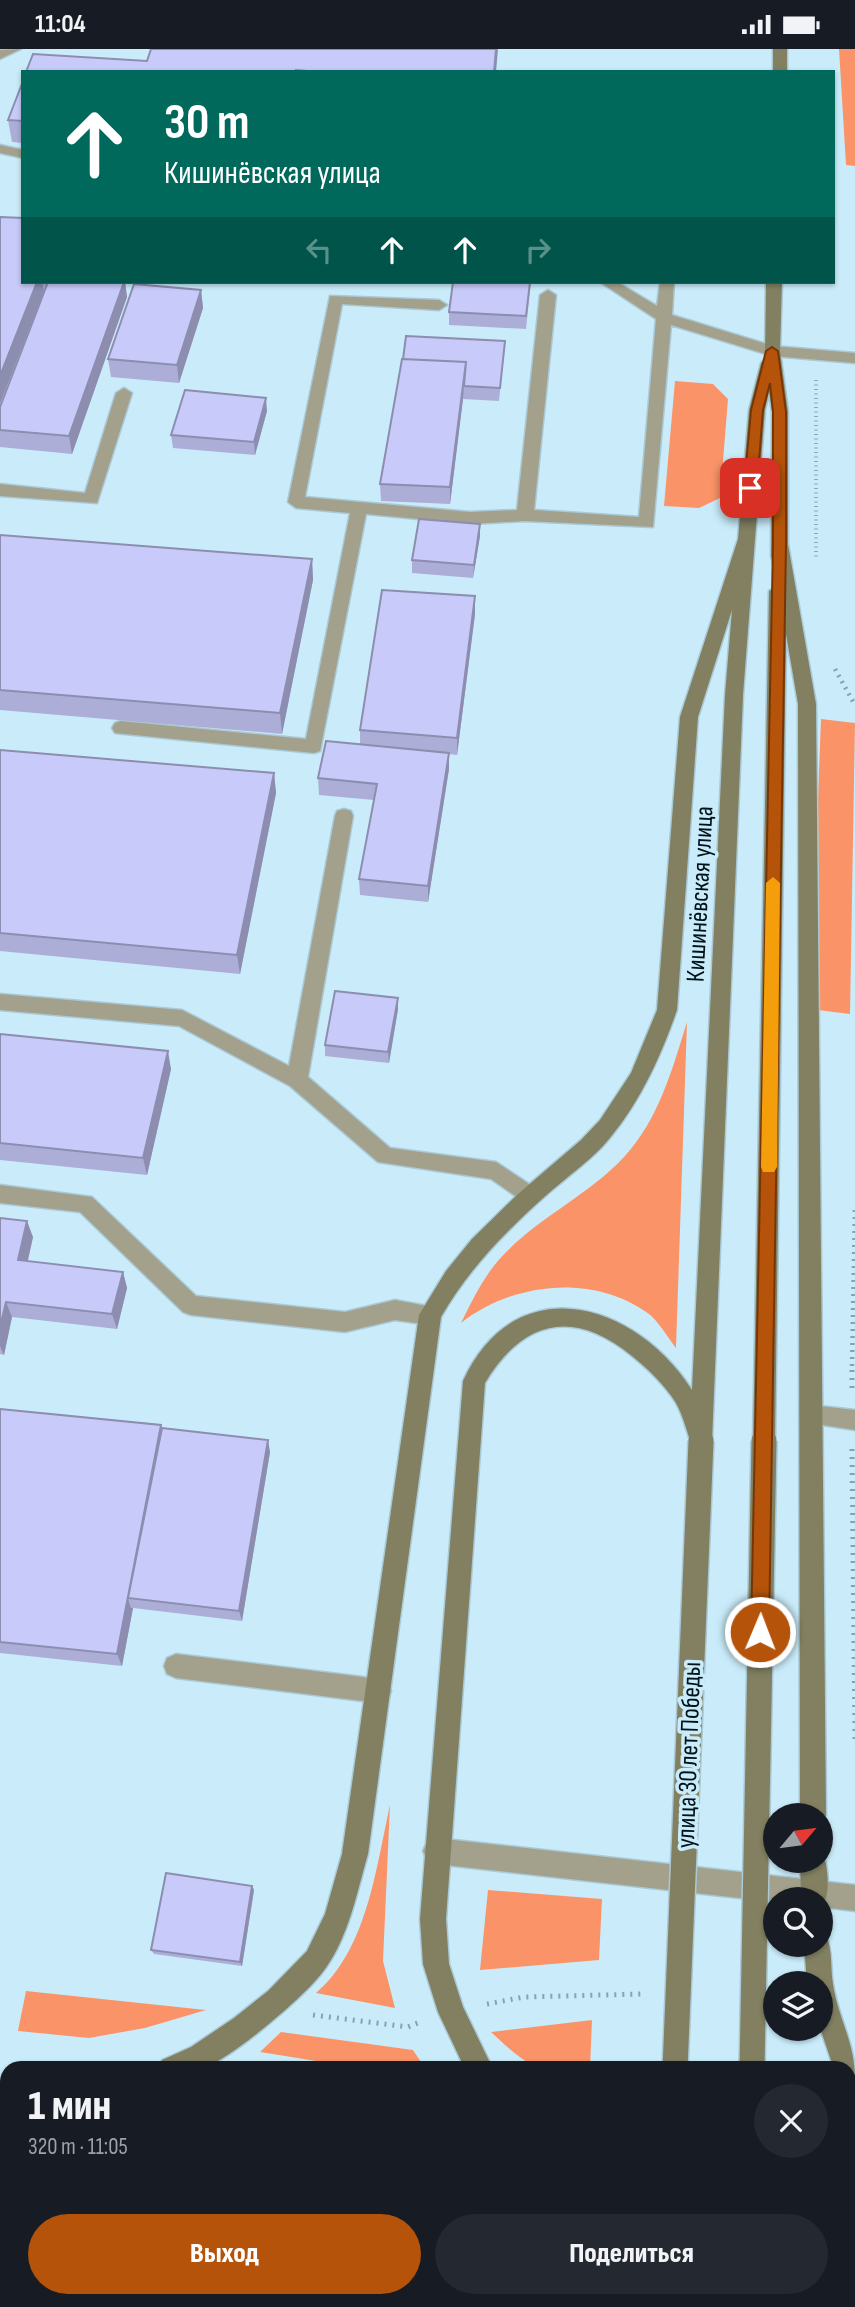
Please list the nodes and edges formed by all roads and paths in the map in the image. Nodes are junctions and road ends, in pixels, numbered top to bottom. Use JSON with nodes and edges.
{"nodes":[{"id":1,"x":14,"y":49,"type":"edge"},
{"id":2,"x":780,"y":49,"type":"edge"},
{"id":3,"x":0,"y":55,"type":"edge"},
{"id":4,"x":780,"y":70,"type":"edge"},
{"id":5,"x":0,"y":149,"type":"edge"},
{"id":6,"x":21,"y":154,"type":"edge"},
{"id":7,"x":610,"y":284,"type":"edge"},
{"id":8,"x":667,"y":284,"type":"edge"},
{"id":9,"x":774,"y":284,"type":"edge"},
{"id":10,"x":548,"y":295,"type":"dead end"},
{"id":11,"x":439,"y":305,"type":"dead end"},
{"id":12,"x":665,"y":318,"type":"junction"},
{"id":13,"x":772,"y":351,"type":"junction"},
{"id":14,"x":816,"y":354,"type":"junction"},
{"id":15,"x":855,"y":358,"type":"edge"},
{"id":16,"x":124,"y":393,"type":"dead end"},
{"id":17,"x":0,"y":491,"type":"edge"},
{"id":18,"x":359,"y":508,"type":"junction"},
{"id":19,"x":525,"y":515,"type":"junction"},
{"id":20,"x":746,"y":540,"type":"junction"},
{"id":21,"x":779,"y":544,"type":"junction"},
{"id":22,"x":817,"y":570,"type":"dead end"},
{"id":23,"x":829,"y":660,"type":"dead end"},
{"id":24,"x":855,"y":705,"type":"edge"},
{"id":25,"x":121,"y":728,"type":"edge"},
{"id":26,"x":345,"y":816,"type":"dead end"},
{"id":27,"x":0,"y":1002,"type":"edge"},
{"id":28,"x":298,"y":1080,"type":"junction"},
{"id":29,"x":0,"y":1194,"type":"edge"},
{"id":30,"x":531,"y":1196,"type":"junction"},
{"id":31,"x":855,"y":1208,"type":"edge"},
{"id":32,"x":430,"y":1315,"type":"junction"},
{"id":33,"x":811,"y":1415,"type":"junction"},
{"id":34,"x":853,"y":1420,"type":"edge"},
{"id":35,"x":701,"y":1441,"type":"junction"},
{"id":36,"x":176,"y":1666,"type":"dead end"},
{"id":37,"x":380,"y":1691,"type":"junction"},
{"id":38,"x":855,"y":1739,"type":"edge"},
{"id":39,"x":813,"y":1803,"type":"edge"},
{"id":40,"x":436,"y":1850,"type":"junction"},
{"id":41,"x":763,"y":1890,"type":"edge"},
{"id":42,"x":833,"y":1897,"type":"edge"},
{"id":43,"x":855,"y":1898,"type":"edge"},
{"id":44,"x":649,"y":1994,"type":"dead end"},
{"id":45,"x":277,"y":2000,"type":"junction"},
{"id":46,"x":452,"y":2012,"type":"junction"},
{"id":47,"x":833,"y":2026,"type":"edge"},
{"id":48,"x":189,"y":2061,"type":"edge"},
{"id":49,"x":476,"y":2061,"type":"edge"},
{"id":50,"x":675,"y":2061,"type":"edge"},
{"id":51,"x":752,"y":2061,"type":"edge"},
{"id":52,"x":844,"y":2061,"type":"edge"}],
"edges":[{"from":1,"to":3,"type":"lane"},
{"from":2,"to":4,"type":"street"},
{"from":5,"to":6,"type":"lane"},
{"from":7,"to":12,"type":"lane"},
{"from":8,"to":12,"type":"lane"},
{"from":9,"to":13,"type":"street","name":"Кишинёвская улица"},
{"from":10,"to":19,"type":"lane"},
{"from":11,"to":18,"type":"lane"},
{"from":12,"to":13,"type":"lane"},
{"from":12,"to":19,"type":"lane"},
{"from":13,"to":14,"type":"lane"},
{"from":13,"to":20,"type":"street","name":"Кишинёвская улица"},
{"from":13,"to":21,"type":"street","name":"Кишинёвская улица"},
{"from":14,"to":15,"type":"lane"},
{"from":14,"to":22,"type":"path"},
{"from":16,"to":17,"type":"lane"},
{"from":18,"to":19,"type":"lane"},
{"from":18,"to":25,"type":"lane"},
{"from":20,"to":30,"type":"street"},
{"from":20,"to":35,"type":"street","name":"Кишинёвская улица"},
{"from":21,"to":33,"type":"street"},
{"from":21,"to":51,"type":"street","name":"Кишинёвская улица","bridge":true},
{"from":23,"to":24,"type":"path"},
{"from":26,"to":28,"type":"lane"},
{"from":27,"to":28,"type":"lane"},
{"from":28,"to":30,"type":"lane"},
{"from":29,"to":32,"type":"lane"},
{"from":30,"to":32,"type":"street"},
{"from":31,"to":34,"type":"path"},
{"from":32,"to":37,"type":"street"},
{"from":33,"to":34,"type":"lane"},
{"from":33,"to":39,"type":"street"},
{"from":34,"to":38,"type":"path"},
{"from":35,"to":40,"type":"street"},
{"from":35,"to":50,"type":"street","name":"улица 30 лет Победы","bridge":true},
{"from":36,"to":37,"type":"lane"},
{"from":37,"to":45,"type":"street"},
{"from":40,"to":41,"type":"lane"},
{"from":40,"to":46,"type":"street"},
{"from":42,"to":43,"type":"lane"},
{"from":44,"to":46,"type":"path"},
{"from":45,"to":46,"type":"path"},
{"from":45,"to":48,"type":"street"},
{"from":46,"to":49,"type":"street"},
{"from":47,"to":52,"type":"street"}]}
